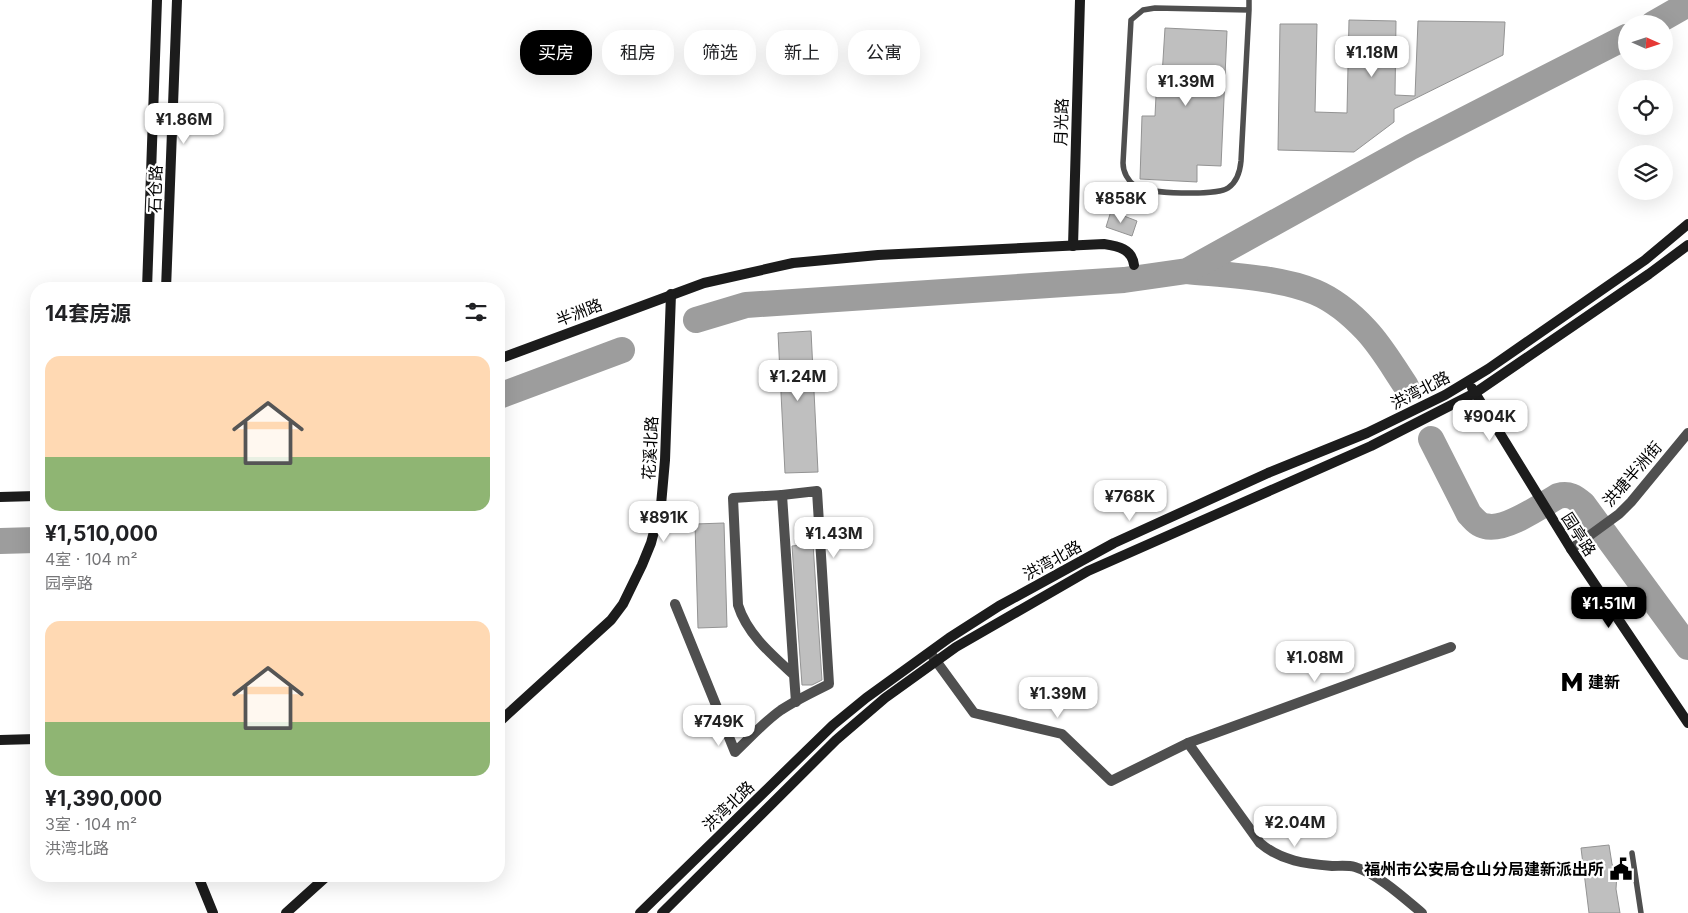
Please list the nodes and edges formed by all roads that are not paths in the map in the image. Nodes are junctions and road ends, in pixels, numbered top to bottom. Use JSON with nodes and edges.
{"nodes":[{"id":1,"x":157,"y":0,"type":"edge"},
{"id":2,"x":178,"y":0,"type":"edge"},
{"id":3,"x":1080,"y":0,"type":"edge"},
{"id":4,"x":1249,"y":0,"type":"edge"},
{"id":5,"x":1248,"y":10,"type":"junction"},
{"id":6,"x":1688,"y":224,"type":"edge"},
{"id":7,"x":1688,"y":244,"type":"edge"},
{"id":8,"x":1073,"y":246,"type":"junction"},
{"id":9,"x":1134,"y":265,"type":"dead end"},
{"id":10,"x":147,"y":282,"type":"edge"},
{"id":11,"x":166,"y":282,"type":"edge"},
{"id":12,"x":671,"y":294,"type":"junction"},
{"id":13,"x":505,"y":356,"type":"edge"},
{"id":14,"x":1468,"y":381,"type":"junction"},
{"id":15,"x":1475,"y":393,"type":"junction"},
{"id":16,"x":1688,"y":433,"type":"edge"},
{"id":17,"x":782,"y":494,"type":"junction"},
{"id":18,"x":30,"y":496,"type":"edge"},
{"id":19,"x":0,"y":497,"type":"edge"},
{"id":20,"x":1571,"y":549,"type":"junction"},
{"id":21,"x":675,"y":604,"type":"dead end"},
{"id":22,"x":1450,"y":647,"type":"dead end"},
{"id":23,"x":930,"y":651,"type":"junction"},
{"id":24,"x":936,"y":662,"type":"junction"},
{"id":25,"x":794,"y":675,"type":"junction"},
{"id":26,"x":796,"y":702,"type":"junction"},
{"id":27,"x":505,"y":717,"type":"edge"},
{"id":28,"x":1688,"y":723,"type":"edge"},
{"id":29,"x":30,"y":739,"type":"edge"},
{"id":30,"x":0,"y":740,"type":"edge"},
{"id":31,"x":1188,"y":743,"type":"junction"},
{"id":32,"x":1632,"y":853,"type":"dead end"},
{"id":33,"x":200,"y":882,"type":"edge"},
{"id":34,"x":320,"y":882,"type":"edge"},
{"id":35,"x":213,"y":913,"type":"edge"},
{"id":36,"x":286,"y":913,"type":"edge"},
{"id":37,"x":640,"y":913,"type":"edge"},
{"id":38,"x":662,"y":913,"type":"edge"},
{"id":39,"x":1422,"y":913,"type":"edge"},
{"id":40,"x":1642,"y":913,"type":"edge"}],
"edges":[{"from":1,"to":10,"type":"street","name":"石仓路"},
{"from":2,"to":11,"type":"street","name":"石仓路"},
{"from":3,"to":8,"type":"street","name":"月光路"},
{"from":4,"to":5,"type":"lane"},
{"from":5,"to":5,"type":"lane"},
{"from":6,"to":14,"type":"street","name":"洪湾北路"},
{"from":7,"to":15,"type":"street","name":"洪湾北路"},
{"from":8,"to":9,"type":"street","name":"半洲路"},
{"from":8,"to":12,"type":"street","name":"半洲路"},
{"from":12,"to":13,"type":"street","name":"半洲路"},
{"from":12,"to":27,"type":"street","name":"花溪北路"},
{"from":14,"to":15,"type":"street","name":"园亭路"},
{"from":14,"to":23,"type":"street","name":"洪湾北路"},
{"from":15,"to":20,"type":"street","name":"园亭路"},
{"from":15,"to":24,"type":"street","name":"洪湾北路"},
{"from":16,"to":20,"type":"street","name":"洪塘半洲街"},
{"from":17,"to":25,"type":"street"},
{"from":17,"to":25,"type":"street"},
{"from":17,"to":26,"type":"street"},
{"from":18,"to":19,"type":"street"},
{"from":20,"to":28,"type":"street","name":"园亭路"},
{"from":21,"to":26,"type":"street"},
{"from":22,"to":31,"type":"street"},
{"from":23,"to":24,"type":"street"},
{"from":23,"to":37,"type":"street","name":"洪湾北路"},
{"from":24,"to":31,"type":"street"},
{"from":24,"to":38,"type":"street","name":"洪湾北路"},
{"from":25,"to":26,"type":"street"},
{"from":29,"to":30,"type":"street"},
{"from":31,"to":39,"type":"street"},
{"from":32,"to":40,"type":"lane"},
{"from":33,"to":35,"type":"street"},
{"from":34,"to":36,"type":"street"}]}
